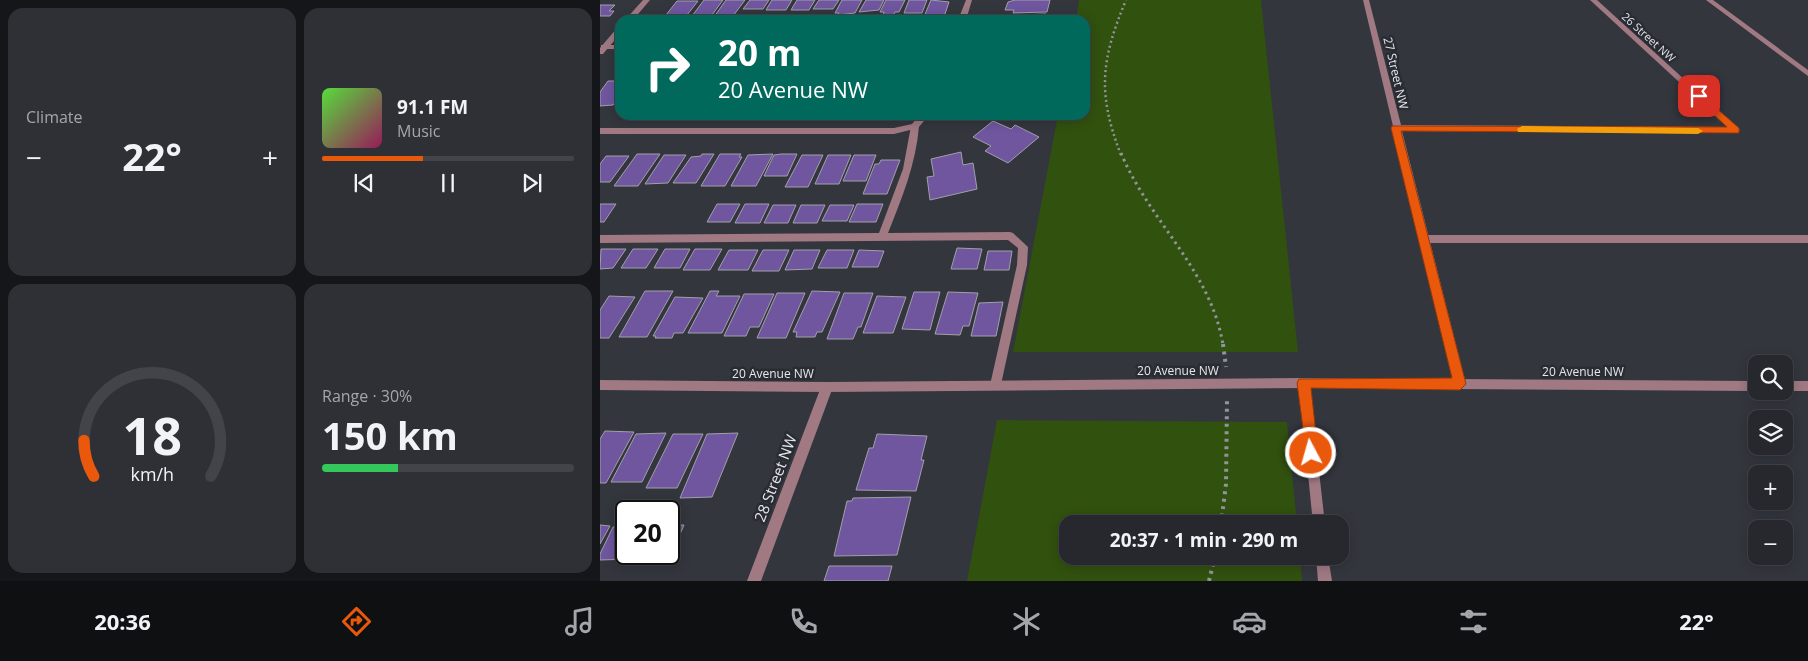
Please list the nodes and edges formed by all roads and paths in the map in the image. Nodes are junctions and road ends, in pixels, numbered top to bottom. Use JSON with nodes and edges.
{"nodes":[{"id":1,"x":647,"y":0,"type":"edge"},
{"id":2,"x":969,"y":0,"type":"edge"},
{"id":3,"x":1126,"y":0,"type":"edge"},
{"id":4,"x":1366,"y":0,"type":"edge"},
{"id":5,"x":1592,"y":0,"type":"edge"},
{"id":6,"x":1710,"y":0,"type":"edge"},
{"id":7,"x":634,"y":15,"type":"edge"},
{"id":8,"x":964,"y":15,"type":"edge"},
{"id":9,"x":615,"y":35,"type":"edge"},
{"id":10,"x":615,"y":48,"type":"edge"},
{"id":11,"x":602,"y":49,"type":"edge"},
{"id":12,"x":1808,"y":74,"type":"edge"},
{"id":13,"x":920,"y":120,"type":"edge"},
{"id":14,"x":915,"y":126,"type":"junction"},
{"id":15,"x":1396,"y":128,"type":"junction"},
{"id":16,"x":600,"y":131,"type":"edge"},
{"id":17,"x":882,"y":237,"type":"junction"},
{"id":18,"x":600,"y":239,"type":"edge"},
{"id":19,"x":1424,"y":239,"type":"junction"},
{"id":20,"x":1808,"y":239,"type":"edge"},
{"id":21,"x":1226,"y":369,"type":"dead end"},
{"id":22,"x":1304,"y":383,"type":"junction"},
{"id":23,"x":1460,"y":384,"type":"junction"},
{"id":24,"x":600,"y":385,"type":"edge"},
{"id":25,"x":996,"y":385,"type":"junction"},
{"id":26,"x":1748,"y":386,"type":"edge"},
{"id":27,"x":1793,"y":386,"type":"edge"},
{"id":28,"x":1808,"y":386,"type":"edge"},
{"id":29,"x":827,"y":387,"type":"junction"},
{"id":30,"x":1228,"y":395,"type":"dead end"},
{"id":31,"x":1222,"y":515,"type":"edge"},
{"id":32,"x":1318,"y":515,"type":"edge"},
{"id":33,"x":1212,"y":565,"type":"edge"},
{"id":34,"x":1323,"y":565,"type":"edge"},
{"id":35,"x":754,"y":581,"type":"edge"},
{"id":36,"x":1208,"y":581,"type":"edge"},
{"id":37,"x":1325,"y":581,"type":"edge"}],
"edges":[{"from":1,"to":7,"type":"street"},
{"from":2,"to":8,"type":"street"},
{"from":3,"to":21,"type":"path"},
{"from":4,"to":15,"type":"street","name":"27 Street NW"},
{"from":5,"to":15,"type":"street","name":"26 Street NW"},
{"from":6,"to":12,"type":"street"},
{"from":9,"to":11,"type":"street"},
{"from":10,"to":11,"type":"street"},
{"from":13,"to":14,"type":"street"},
{"from":14,"to":16,"type":"street"},
{"from":14,"to":17,"type":"street"},
{"from":15,"to":19,"type":"street","name":"27 Street NW"},
{"from":17,"to":18,"type":"street"},
{"from":17,"to":25,"type":"street"},
{"from":19,"to":20,"type":"street"},
{"from":19,"to":23,"type":"street","name":"27 Street NW"},
{"from":22,"to":23,"type":"street","name":"20 Avenue NW"},
{"from":22,"to":25,"type":"street","name":"20 Avenue NW"},
{"from":22,"to":32,"type":"street"},
{"from":23,"to":26,"type":"street","name":"20 Avenue NW"},
{"from":24,"to":29,"type":"street","name":"20 Avenue NW"},
{"from":25,"to":29,"type":"street","name":"20 Avenue NW"},
{"from":27,"to":28,"type":"street"},
{"from":29,"to":35,"type":"street","name":"28 Street NW"},
{"from":30,"to":31,"type":"path"},
{"from":33,"to":36,"type":"path"},
{"from":34,"to":37,"type":"street"}]}
